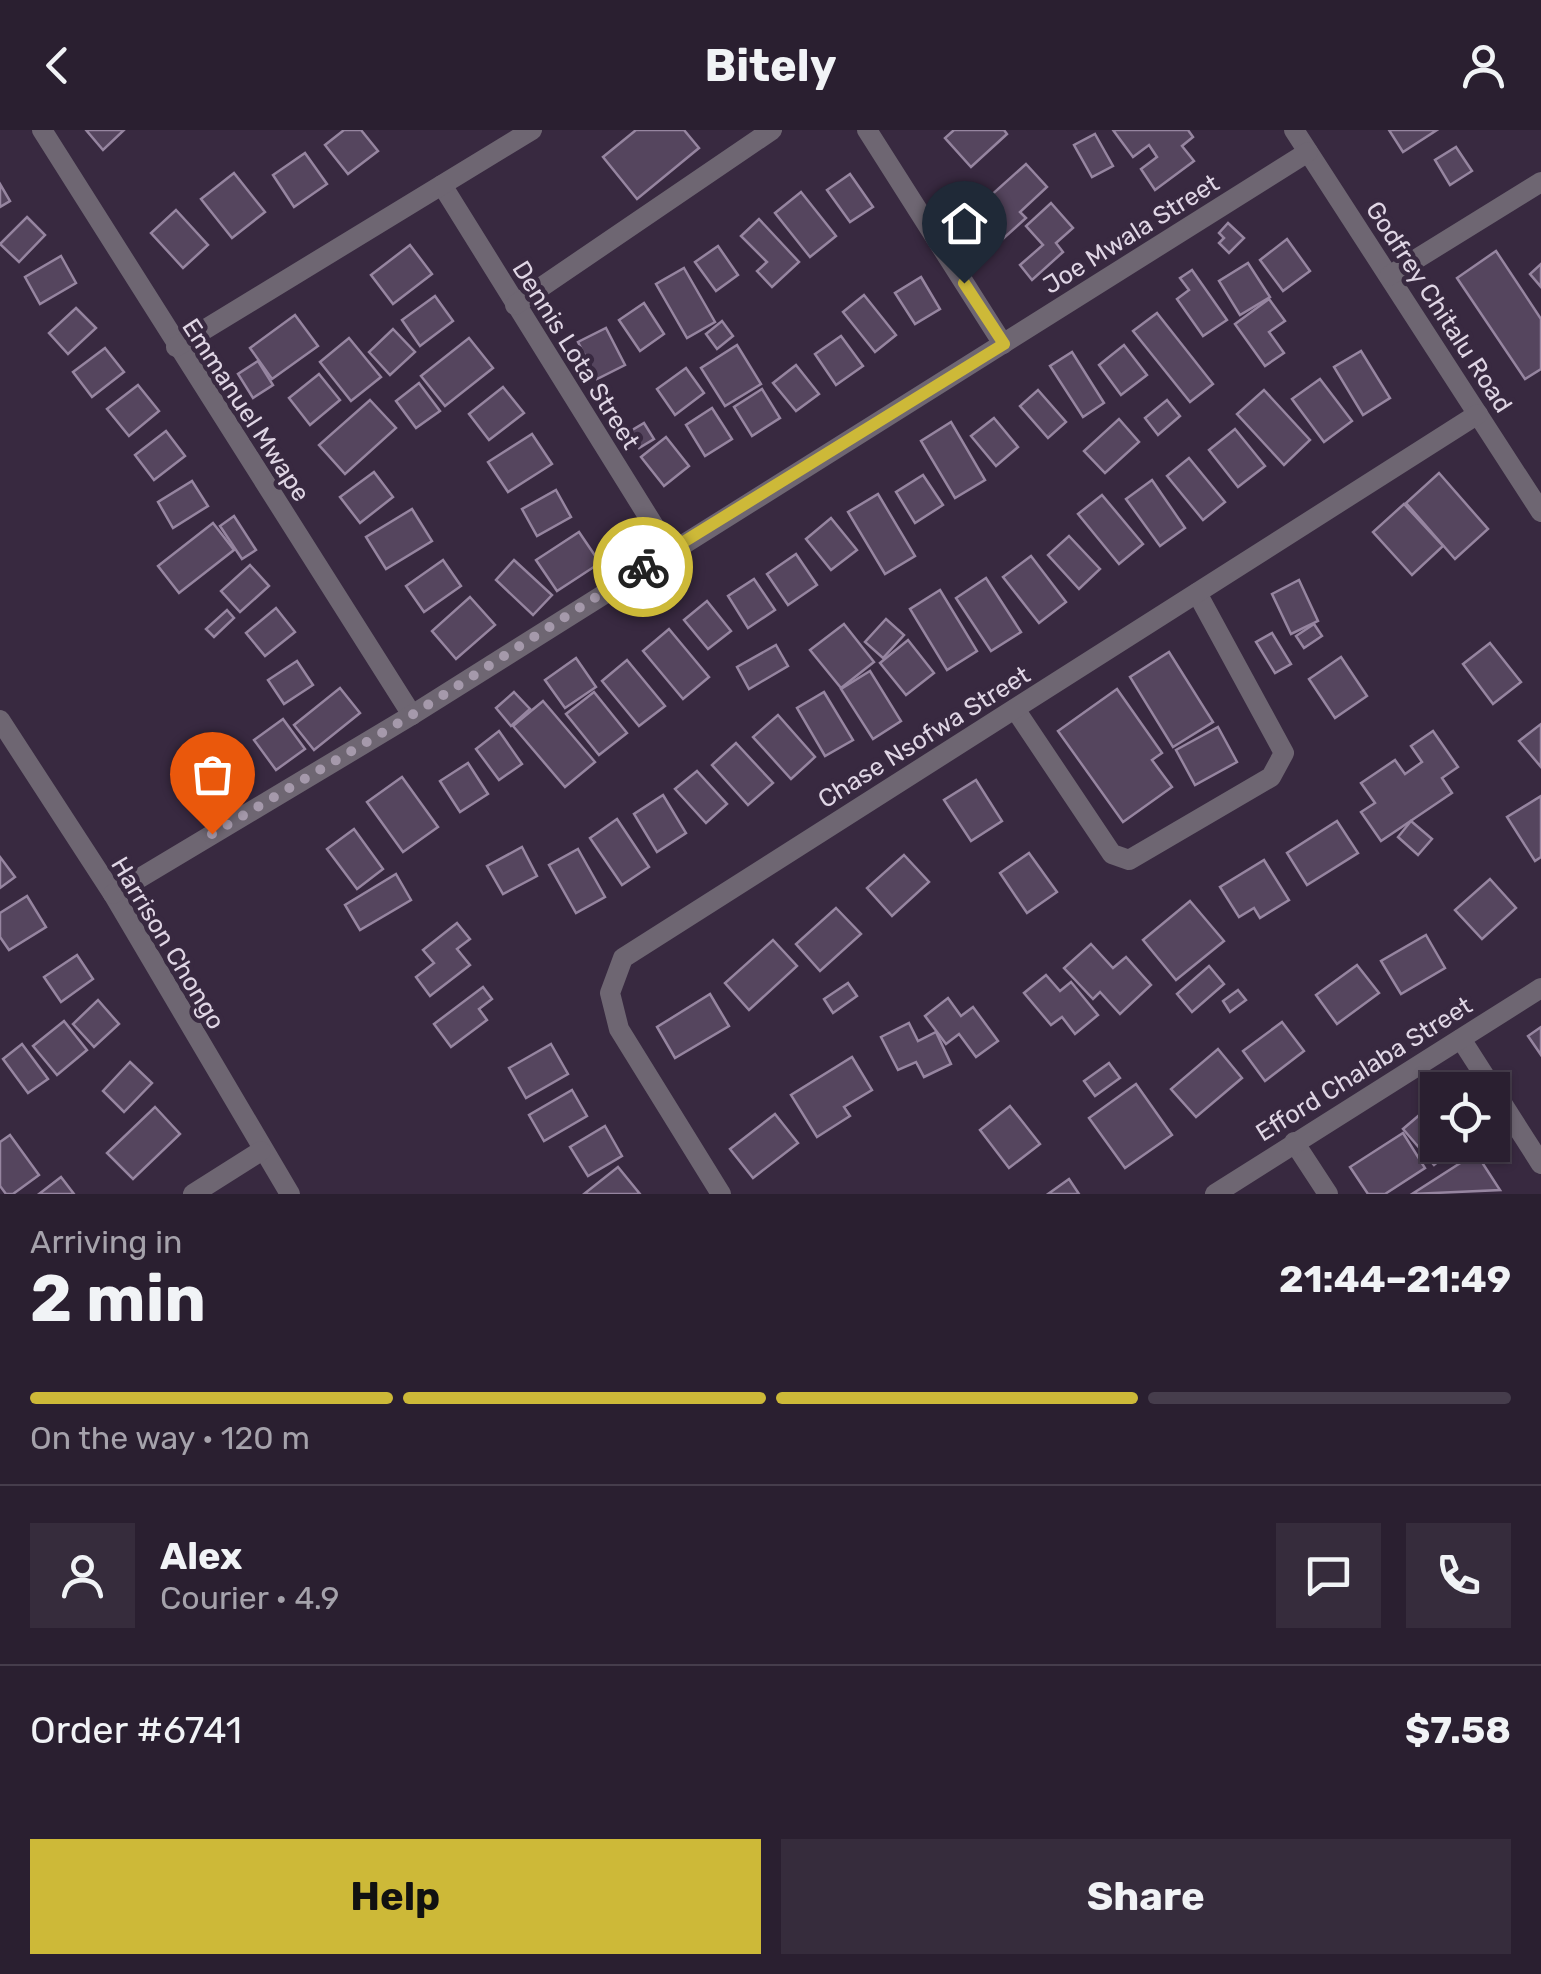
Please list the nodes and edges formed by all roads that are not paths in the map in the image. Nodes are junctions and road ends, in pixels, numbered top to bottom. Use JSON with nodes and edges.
{"nodes":[{"id":1,"x":42,"y":130,"type":"edge"},
{"id":2,"x":532,"y":130,"type":"edge"},
{"id":3,"x":772,"y":130,"type":"edge"},
{"id":4,"x":867,"y":130,"type":"edge"},
{"id":5,"x":1294,"y":130,"type":"edge"},
{"id":6,"x":1308,"y":152,"type":"junction"},
{"id":7,"x":1541,"y":182,"type":"edge"},
{"id":8,"x":442,"y":185,"type":"junction"},
{"id":9,"x":1390,"y":276,"type":"junction"},
{"id":10,"x":515,"y":305,"type":"junction"},
{"id":11,"x":1004,"y":344,"type":"junction"},
{"id":12,"x":176,"y":347,"type":"junction"},
{"id":13,"x":1478,"y":414,"type":"junction"},
{"id":14,"x":1541,"y":512,"type":"edge"},
{"id":15,"x":669,"y":550,"type":"junction"},
{"id":16,"x":1196,"y":593,"type":"junction"},
{"id":17,"x":1015,"y":709,"type":"junction"},
{"id":18,"x":412,"y":715,"type":"junction"},
{"id":19,"x":0,"y":720,"type":"edge"},
{"id":20,"x":112,"y":894,"type":"junction"},
{"id":21,"x":1541,"y":988,"type":"edge"},
{"id":22,"x":1461,"y":1039,"type":"junction"},
{"id":23,"x":1294,"y":1142,"type":"junction"},
{"id":24,"x":261,"y":1151,"type":"junction"},
{"id":25,"x":1541,"y":1164,"type":"edge"},
{"id":26,"x":193,"y":1194,"type":"edge"},
{"id":27,"x":290,"y":1194,"type":"edge"},
{"id":28,"x":721,"y":1194,"type":"edge"},
{"id":29,"x":1215,"y":1194,"type":"edge"},
{"id":30,"x":1328,"y":1194,"type":"edge"}],
"edges":[{"from":1,"to":12,"type":"street","name":"Emmanuel Mwape"},
{"from":2,"to":8,"type":"street"},
{"from":3,"to":10,"type":"street"},
{"from":4,"to":11,"type":"street"},
{"from":5,"to":6,"type":"street","name":"Godfrey Chitalu Road"},
{"from":6,"to":9,"type":"street","name":"Godfrey Chitalu Road"},
{"from":6,"to":11,"type":"street","name":"Joe Mwala Street"},
{"from":7,"to":9,"type":"street"},
{"from":8,"to":10,"type":"street","name":"Dennis Lota Street"},
{"from":8,"to":12,"type":"street"},
{"from":9,"to":13,"type":"street","name":"Godfrey Chitalu Road"},
{"from":10,"to":15,"type":"street","name":"Dennis Lota Street"},
{"from":11,"to":15,"type":"street","name":"Joe Mwala Street"},
{"from":12,"to":18,"type":"street","name":"Emmanuel Mwape"},
{"from":13,"to":14,"type":"street","name":"Godfrey Chitalu Road"},
{"from":13,"to":16,"type":"street","name":"Chase Nsofwa Street"},
{"from":15,"to":18,"type":"street","name":"Joe Mwala Street"},
{"from":16,"to":17,"type":"street","name":"Chase Nsofwa Street"},
{"from":16,"to":17,"type":"street"},
{"from":17,"to":28,"type":"street","name":"Chase Nsofwa Street"},
{"from":18,"to":20,"type":"street","name":"Joe Mwala Street"},
{"from":19,"to":20,"type":"street","name":"Harrison Chongo"},
{"from":20,"to":24,"type":"street","name":"Harrison Chongo"},
{"from":21,"to":22,"type":"street","name":"Efford Chalaba Street"},
{"from":22,"to":23,"type":"street","name":"Efford Chalaba Street"},
{"from":22,"to":25,"type":"street"},
{"from":23,"to":29,"type":"street","name":"Efford Chalaba Street"},
{"from":23,"to":30,"type":"street"},
{"from":24,"to":26,"type":"street"},
{"from":24,"to":27,"type":"street","name":"Harrison Chongo"}]}
